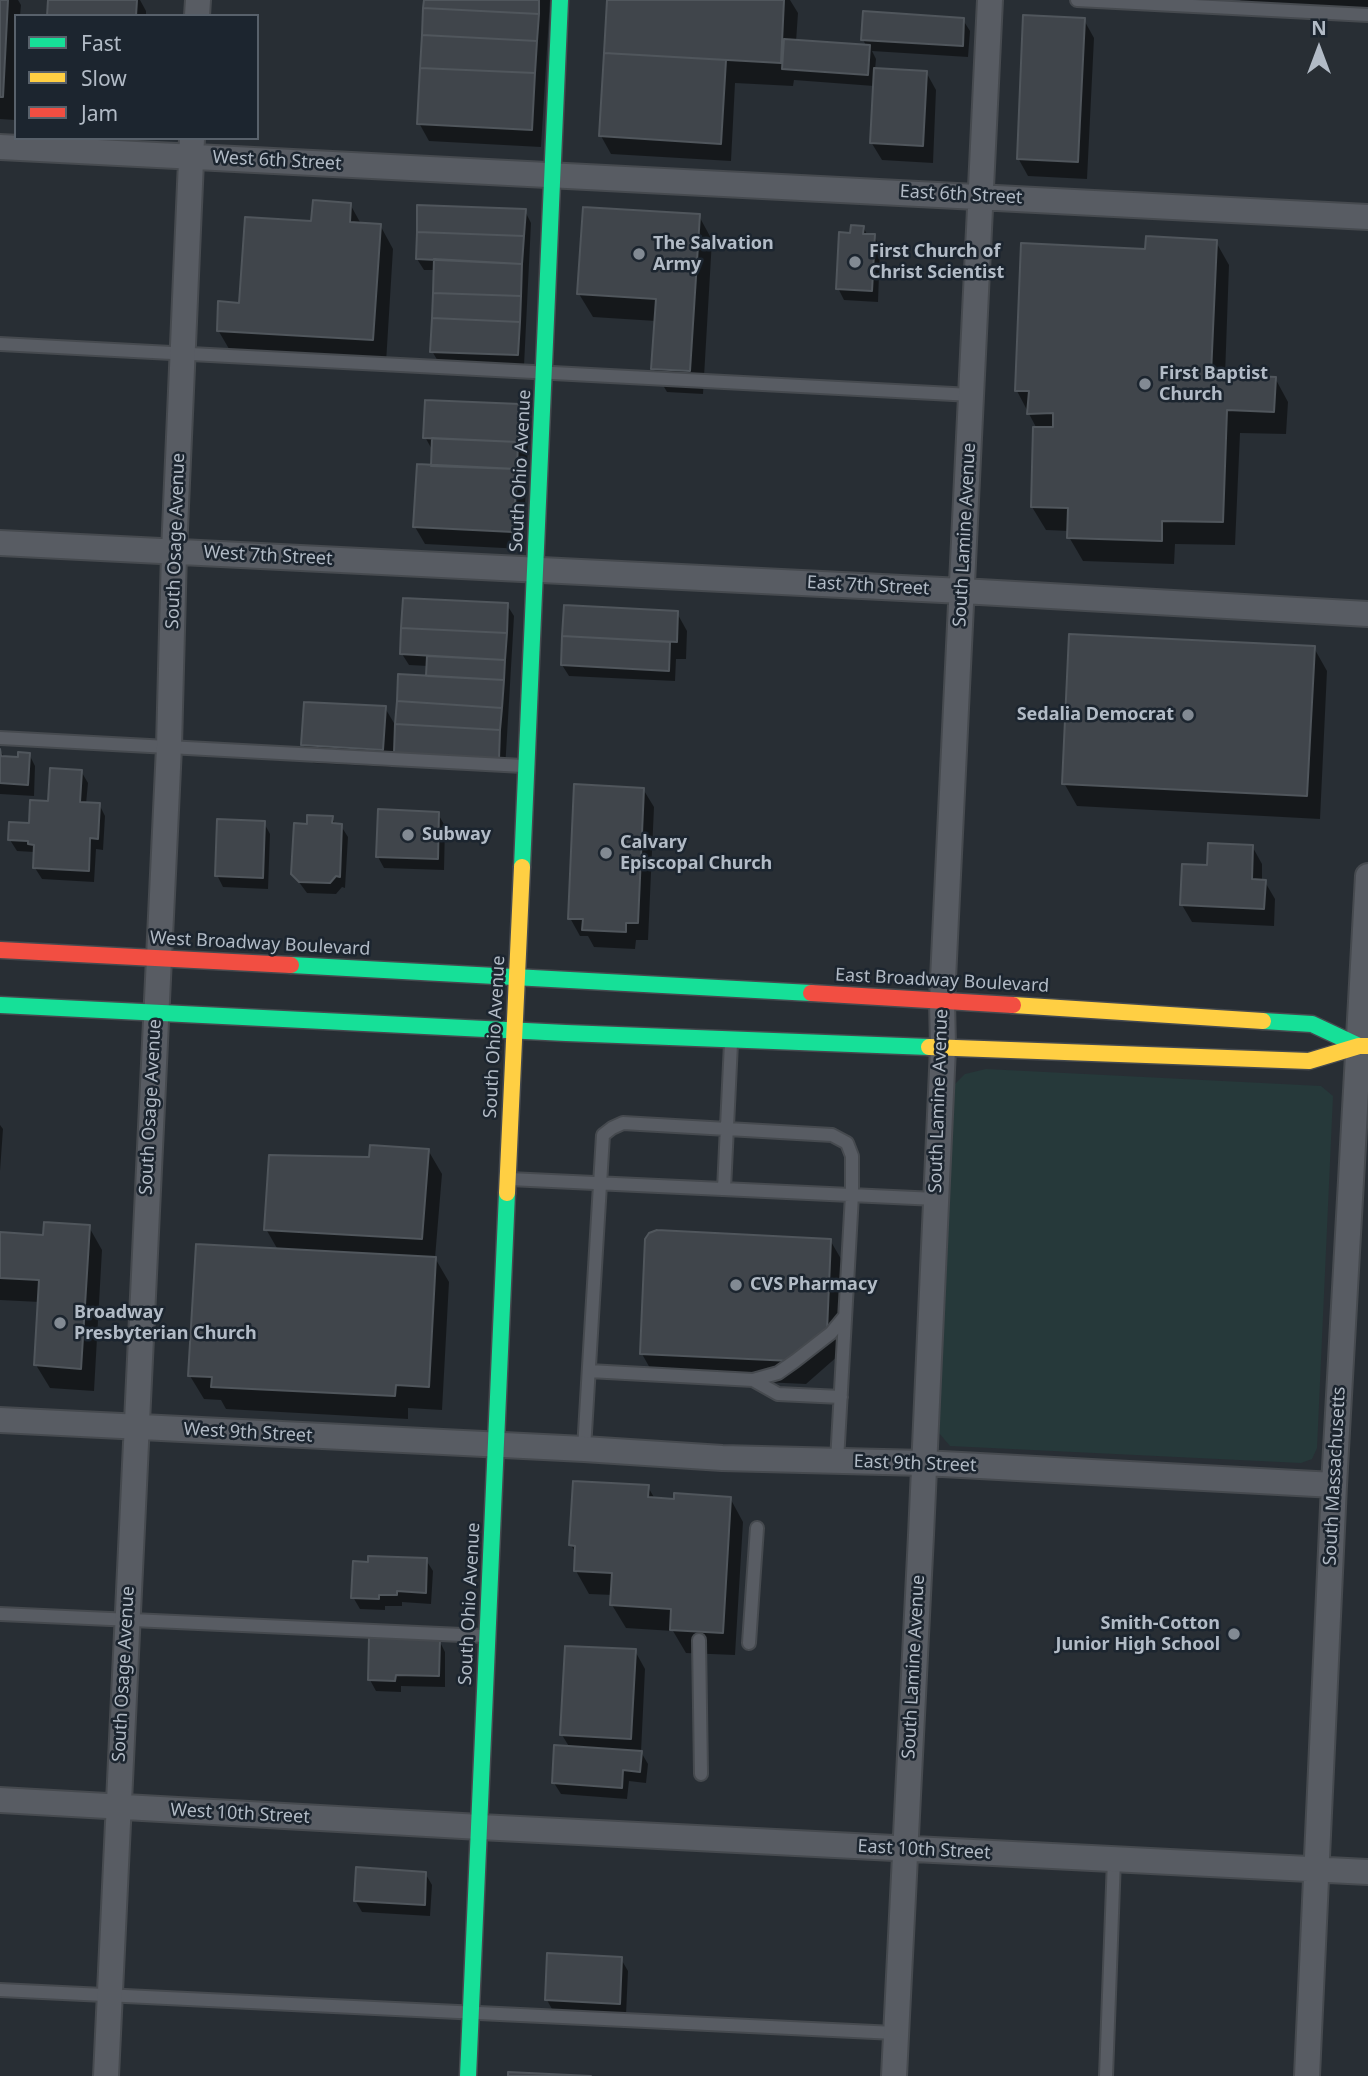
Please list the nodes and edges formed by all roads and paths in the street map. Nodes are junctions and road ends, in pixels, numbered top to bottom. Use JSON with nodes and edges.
{"nodes":[{"id":1,"x":560,"y":0,"type":"edge"},
{"id":2,"x":990,"y":0,"type":"edge"},
{"id":3,"x":1077,"y":0,"type":"edge"},
{"id":4,"x":1368,"y":15,"type":"edge"},
{"id":5,"x":0,"y":147,"type":"edge"},
{"id":6,"x":192,"y":147,"type":"edge"},
{"id":7,"x":553,"y":176,"type":"junction"},
{"id":8,"x":981,"y":196,"type":"junction"},
{"id":9,"x":1368,"y":216,"type":"edge"},
{"id":10,"x":0,"y":344,"type":"edge"},
{"id":11,"x":183,"y":355,"type":"junction"},
{"id":12,"x":544,"y":374,"type":"junction"},
{"id":13,"x":972,"y":395,"type":"junction"},
{"id":14,"x":0,"y":543,"type":"edge"},
{"id":15,"x":174,"y":552,"type":"junction"},
{"id":16,"x":536,"y":569,"type":"junction"},
{"id":17,"x":962,"y":591,"type":"junction"},
{"id":18,"x":1368,"y":614,"type":"edge"},
{"id":19,"x":0,"y":738,"type":"edge"},
{"id":20,"x":169,"y":747,"type":"junction"},
{"id":21,"x":527,"y":766,"type":"junction"},
{"id":22,"x":1368,"y":876,"type":"edge"},
{"id":23,"x":0,"y":950,"type":"edge"},
{"id":24,"x":158,"y":958,"type":"junction"},
{"id":25,"x":517,"y":977,"type":"junction"},
{"id":26,"x":942,"y":1000,"type":"junction"},
{"id":27,"x":0,"y":1005,"type":"edge"},
{"id":28,"x":155,"y":1013,"type":"junction"},
{"id":29,"x":515,"y":1031,"type":"junction"},
{"id":30,"x":731,"y":1039,"type":"junction"},
{"id":31,"x":1364,"y":1046,"type":"edge"},
{"id":32,"x":943,"y":1048,"type":"junction"},
{"id":33,"x":727,"y":1129,"type":"junction"},
{"id":34,"x":508,"y":1179,"type":"junction"},
{"id":35,"x":601,"y":1183,"type":"junction"},
{"id":36,"x":724,"y":1189,"type":"junction"},
{"id":37,"x":852,"y":1195,"type":"junction"},
{"id":38,"x":936,"y":1199,"type":"junction"},
{"id":39,"x":845,"y":1316,"type":"junction"},
{"id":40,"x":589,"y":1371,"type":"junction"},
{"id":41,"x":754,"y":1380,"type":"junction"},
{"id":42,"x":841,"y":1397,"type":"junction"},
{"id":43,"x":0,"y":1420,"type":"edge"},
{"id":44,"x":136,"y":1427,"type":"junction"},
{"id":45,"x":496,"y":1445,"type":"junction"},
{"id":46,"x":584,"y":1448,"type":"junction"},
{"id":47,"x":837,"y":1461,"type":"junction"},
{"id":48,"x":924,"y":1463,"type":"junction"},
{"id":49,"x":1334,"y":1485,"type":"junction"},
{"id":50,"x":757,"y":1528,"type":"dead end"},
{"id":51,"x":0,"y":1614,"type":"edge"},
{"id":52,"x":127,"y":1621,"type":"junction"},
{"id":53,"x":488,"y":1636,"type":"junction"},
{"id":54,"x":699,"y":1640,"type":"dead end"},
{"id":55,"x":749,"y":1643,"type":"dead end"},
{"id":56,"x":701,"y":1774,"type":"dead end"},
{"id":57,"x":0,"y":1800,"type":"edge"},
{"id":58,"x":118,"y":1807,"type":"junction"},
{"id":59,"x":480,"y":1827,"type":"junction"},
{"id":60,"x":906,"y":1849,"type":"junction"},
{"id":61,"x":1114,"y":1859,"type":"junction"},
{"id":62,"x":1315,"y":1869,"type":"junction"},
{"id":63,"x":1368,"y":1872,"type":"edge"},
{"id":64,"x":0,"y":1990,"type":"edge"},
{"id":65,"x":110,"y":1995,"type":"junction"},
{"id":66,"x":471,"y":2012,"type":"junction"},
{"id":67,"x":895,"y":2033,"type":"junction"},
{"id":68,"x":106,"y":2076,"type":"edge"},
{"id":69,"x":468,"y":2076,"type":"edge"},
{"id":70,"x":894,"y":2076,"type":"edge"},
{"id":71,"x":1106,"y":2076,"type":"edge"},
{"id":72,"x":1307,"y":2076,"type":"edge"}],
"edges":[{"from":1,"to":7,"type":"main road","name":"South Ohio Avenue"},
{"from":2,"to":8,"type":"street","name":"South Lamine Avenue"},
{"from":3,"to":4,"type":"lane"},
{"from":5,"to":6,"type":"street","name":"West 6th Street"},
{"from":6,"to":7,"type":"street","name":"West 6th Street"},
{"from":6,"to":11,"type":"street","name":"South Osage Avenue"},
{"from":7,"to":8,"type":"street","name":"East 6th Street"},
{"from":7,"to":12,"type":"main road","name":"South Ohio Avenue"},
{"from":8,"to":9,"type":"street","name":"East 6th Street"},
{"from":8,"to":13,"type":"street","name":"South Lamine Avenue"},
{"from":10,"to":11,"type":"lane"},
{"from":11,"to":12,"type":"lane"},
{"from":11,"to":15,"type":"street","name":"South Osage Avenue"},
{"from":12,"to":13,"type":"lane"},
{"from":12,"to":16,"type":"main road","name":"South Ohio Avenue"},
{"from":13,"to":17,"type":"street","name":"South Lamine Avenue"},
{"from":14,"to":15,"type":"street","name":"West 7th Street"},
{"from":15,"to":16,"type":"street","name":"West 7th Street"},
{"from":15,"to":20,"type":"street","name":"South Osage Avenue"},
{"from":16,"to":17,"type":"street","name":"East 7th Street"},
{"from":16,"to":21,"type":"main road","name":"South Ohio Avenue"},
{"from":17,"to":18,"type":"street","name":"East 7th Street"},
{"from":17,"to":26,"type":"street","name":"South Lamine Avenue"},
{"from":19,"to":20,"type":"lane"},
{"from":20,"to":21,"type":"lane"},
{"from":20,"to":24,"type":"street","name":"South Osage Avenue"},
{"from":21,"to":25,"type":"main road","name":"South Ohio Avenue"},
{"from":22,"to":31,"type":"street","name":"South Massachusetts"},
{"from":23,"to":24,"type":"main road","name":"West Broadway Boulevard"},
{"from":24,"to":25,"type":"main road","name":"West Broadway Boulevard"},
{"from":24,"to":28,"type":"street","name":"South Osage Avenue"},
{"from":25,"to":26,"type":"main road","name":"East Broadway Boulevard"},
{"from":25,"to":29,"type":"main road","name":"South Ohio Avenue"},
{"from":26,"to":31,"type":"main road","name":"East Broadway Boulevard"},
{"from":26,"to":32,"type":"street","name":"South Lamine Avenue"},
{"from":27,"to":28,"type":"main road"},
{"from":28,"to":29,"type":"main road"},
{"from":28,"to":44,"type":"street","name":"South Osage Avenue"},
{"from":29,"to":30,"type":"main road"},
{"from":29,"to":34,"type":"main road","name":"South Ohio Avenue"},
{"from":30,"to":32,"type":"main road"},
{"from":30,"to":33,"type":"lane"},
{"from":31,"to":32,"type":"main road"},
{"from":31,"to":49,"type":"street","name":"South Massachusetts"},
{"from":32,"to":38,"type":"street","name":"South Lamine Avenue"},
{"from":33,"to":35,"type":"lane"},
{"from":33,"to":36,"type":"lane"},
{"from":33,"to":37,"type":"lane"},
{"from":34,"to":35,"type":"lane"},
{"from":34,"to":45,"type":"main road","name":"South Ohio Avenue"},
{"from":35,"to":36,"type":"lane"},
{"from":35,"to":40,"type":"lane"},
{"from":36,"to":37,"type":"lane"},
{"from":37,"to":38,"type":"lane"},
{"from":37,"to":39,"type":"lane"},
{"from":38,"to":48,"type":"street","name":"South Lamine Avenue"},
{"from":39,"to":41,"type":"lane"},
{"from":39,"to":42,"type":"lane"},
{"from":40,"to":41,"type":"lane"},
{"from":40,"to":46,"type":"lane"},
{"from":41,"to":42,"type":"lane"},
{"from":42,"to":47,"type":"lane"},
{"from":43,"to":44,"type":"street","name":"West 9th Street"},
{"from":44,"to":45,"type":"street","name":"West 9th Street"},
{"from":44,"to":52,"type":"street","name":"South Osage Avenue"},
{"from":45,"to":46,"type":"street","name":"East 9th Street"},
{"from":45,"to":53,"type":"main road","name":"South Ohio Avenue"},
{"from":46,"to":47,"type":"street","name":"East 9th Street"},
{"from":47,"to":48,"type":"street","name":"East 9th Street"},
{"from":48,"to":49,"type":"street","name":"East 9th Street"},
{"from":48,"to":60,"type":"street","name":"South Lamine Avenue"},
{"from":49,"to":62,"type":"street","name":"South Massachusetts"},
{"from":50,"to":55,"type":"lane"},
{"from":51,"to":52,"type":"lane"},
{"from":52,"to":53,"type":"lane"},
{"from":52,"to":58,"type":"street","name":"South Osage Avenue"},
{"from":53,"to":59,"type":"main road","name":"South Ohio Avenue"},
{"from":54,"to":56,"type":"lane"},
{"from":57,"to":58,"type":"street","name":"West 10th Street"},
{"from":58,"to":59,"type":"street","name":"West 10th Street"},
{"from":58,"to":65,"type":"street","name":"South Osage Avenue"},
{"from":59,"to":60,"type":"street","name":"East 10th Street"},
{"from":59,"to":66,"type":"main road","name":"South Ohio Avenue"},
{"from":60,"to":61,"type":"street","name":"East 10th Street"},
{"from":60,"to":67,"type":"street","name":"South Lamine Avenue"},
{"from":61,"to":62,"type":"street","name":"East 10th Street"},
{"from":61,"to":71,"type":"lane"},
{"from":62,"to":63,"type":"street","name":"East 10th Street"},
{"from":62,"to":72,"type":"street","name":"South Massachusetts"},
{"from":64,"to":65,"type":"lane"},
{"from":65,"to":66,"type":"lane"},
{"from":65,"to":68,"type":"street","name":"South Osage Avenue"},
{"from":66,"to":67,"type":"lane"},
{"from":66,"to":69,"type":"main road","name":"South Ohio Avenue"},
{"from":67,"to":70,"type":"street","name":"South Lamine Avenue"}]}
